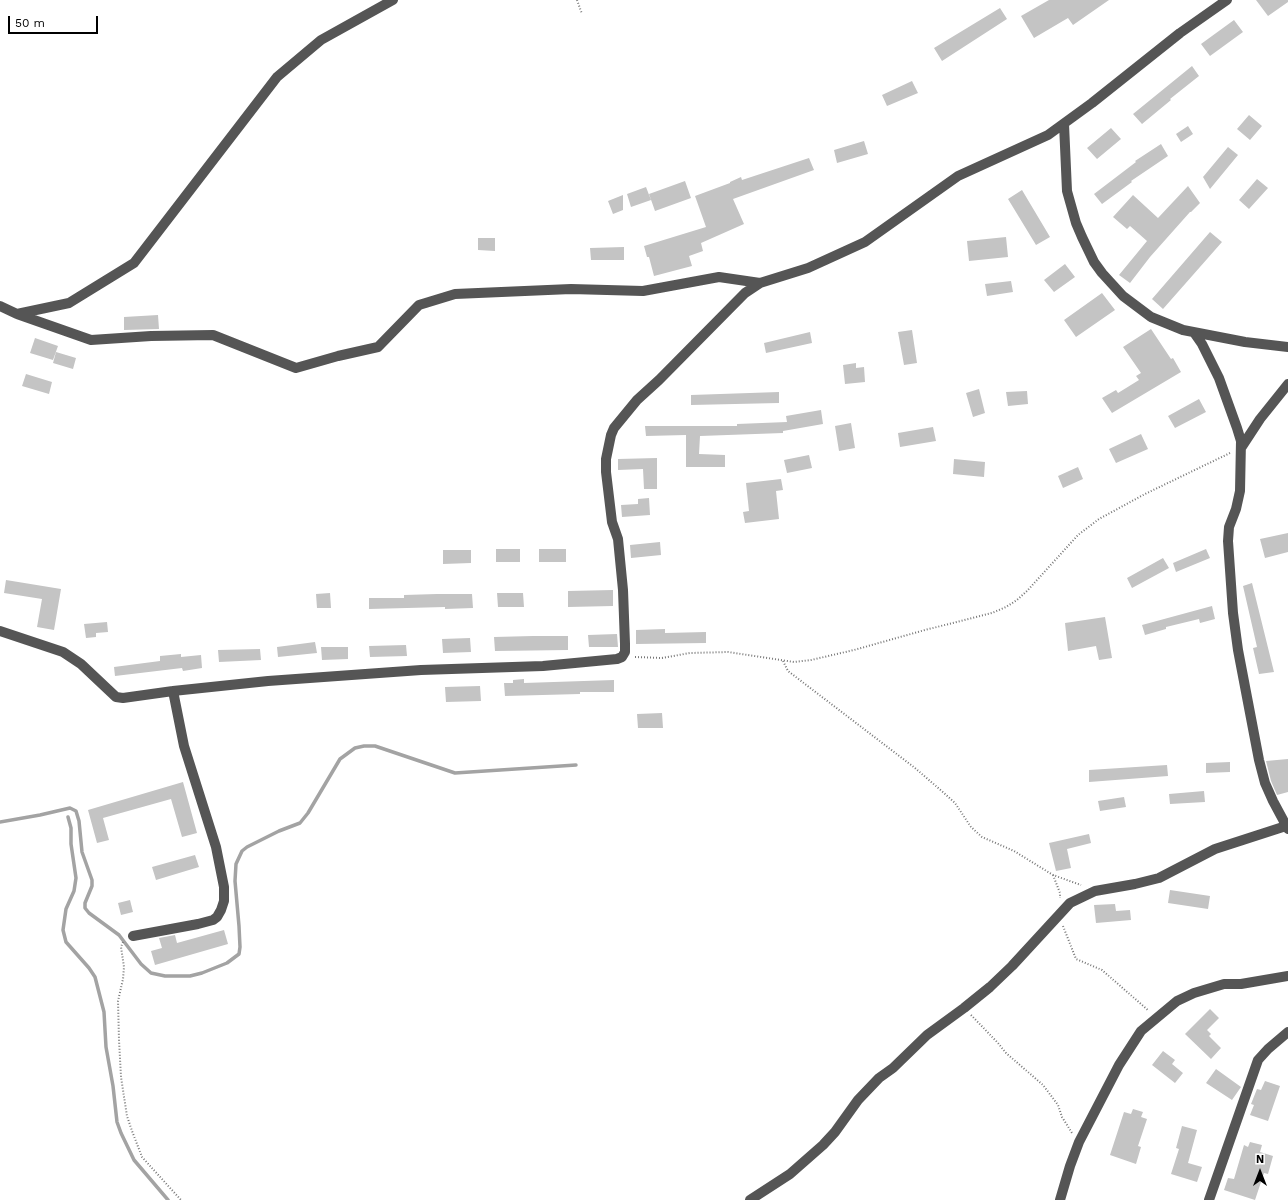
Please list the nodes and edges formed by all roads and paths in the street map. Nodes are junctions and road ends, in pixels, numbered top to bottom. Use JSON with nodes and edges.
{"nodes":[{"id":1,"x":393,"y":0,"type":"edge"},
{"id":2,"x":576,"y":0,"type":"edge"},
{"id":3,"x":1227,"y":0,"type":"edge"},
{"id":4,"x":582,"y":14,"type":"dead end"},
{"id":5,"x":1064,"y":124,"type":"junction"},
{"id":6,"x":760,"y":283,"type":"junction"},
{"id":7,"x":0,"y":306,"type":"edge"},
{"id":8,"x":17,"y":314,"type":"junction"},
{"id":9,"x":1195,"y":334,"type":"junction"},
{"id":10,"x":1288,"y":347,"type":"edge"},
{"id":11,"x":1288,"y":384,"type":"edge"},
{"id":12,"x":1241,"y":448,"type":"junction"},
{"id":13,"x":0,"y":631,"type":"edge"},
{"id":14,"x":625,"y":652,"type":"junction"},
{"id":15,"x":783,"y":661,"type":"junction"},
{"id":16,"x":173,"y":691,"type":"junction"},
{"id":17,"x":1287,"y":827,"type":"edge"},
{"id":18,"x":1053,"y":875,"type":"junction"},
{"id":19,"x":1095,"y":890,"type":"junction"},
{"id":20,"x":1060,"y":915,"type":"junction"},
{"id":21,"x":133,"y":936,"type":"dead end"},
{"id":22,"x":122,"y":943,"type":"dead end"},
{"id":23,"x":1288,"y":976,"type":"edge"},
{"id":24,"x":964,"y":1008,"type":"junction"},
{"id":25,"x":1156,"y":1017,"type":"junction"},
{"id":26,"x":1288,"y":1032,"type":"edge"},
{"id":27,"x":1079,"y":1142,"type":"junction"},
{"id":28,"x":181,"y":1200,"type":"edge"},
{"id":29,"x":750,"y":1200,"type":"edge"},
{"id":30,"x":1060,"y":1200,"type":"edge"},
{"id":31,"x":1209,"y":1200,"type":"edge"}],
"edges":[{"from":1,"to":8,"type":"street"},
{"from":2,"to":4,"type":"path"},
{"from":3,"to":5,"type":"street"},
{"from":5,"to":6,"type":"street"},
{"from":5,"to":9,"type":"street"},
{"from":6,"to":8,"type":"street"},
{"from":6,"to":14,"type":"street"},
{"from":7,"to":8,"type":"street"},
{"from":9,"to":10,"type":"street"},
{"from":9,"to":12,"type":"street"},
{"from":11,"to":12,"type":"street"},
{"from":12,"to":15,"type":"path"},
{"from":12,"to":17,"type":"street"},
{"from":13,"to":16,"type":"street"},
{"from":14,"to":15,"type":"path"},
{"from":14,"to":16,"type":"street"},
{"from":15,"to":18,"type":"path"},
{"from":16,"to":21,"type":"street"},
{"from":17,"to":19,"type":"street"},
{"from":18,"to":19,"type":"path"},
{"from":18,"to":20,"type":"path"},
{"from":19,"to":20,"type":"street"},
{"from":20,"to":24,"type":"street"},
{"from":20,"to":25,"type":"path"},
{"from":22,"to":28,"type":"path"},
{"from":23,"to":25,"type":"street"},
{"from":24,"to":27,"type":"path"},
{"from":24,"to":29,"type":"street"},
{"from":25,"to":27,"type":"street"},
{"from":26,"to":31,"type":"street"},
{"from":27,"to":30,"type":"street"}]}
